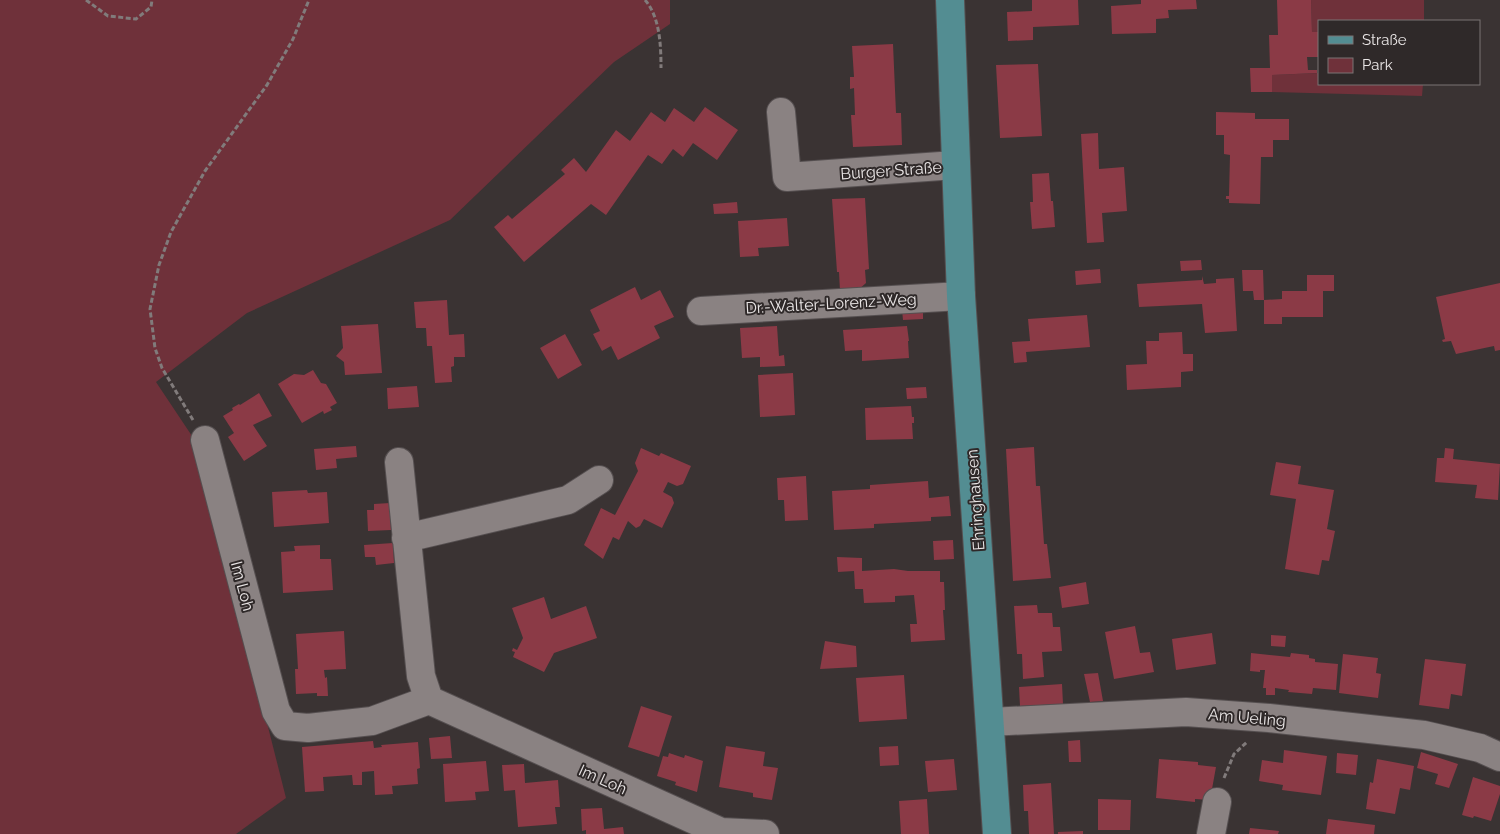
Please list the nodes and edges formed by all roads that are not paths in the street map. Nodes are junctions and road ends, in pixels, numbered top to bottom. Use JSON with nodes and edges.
{"nodes":[{"id":1,"x":950,"y":0,"type":"edge"},
{"id":2,"x":782,"y":112,"type":"dead end"},
{"id":3,"x":955,"y":165,"type":"junction"},
{"id":4,"x":961,"y":296,"type":"junction"},
{"id":5,"x":701,"y":310,"type":"dead end"},
{"id":6,"x":205,"y":440,"type":"road end"},
{"id":7,"x":398,"y":462,"type":"dead end"},
{"id":8,"x":599,"y":480,"type":"dead end"},
{"id":9,"x":406,"y":538,"type":"junction"},
{"id":10,"x":429,"y":700,"type":"junction"},
{"id":11,"x":990,"y":722,"type":"junction"},
{"id":12,"x":1500,"y":757,"type":"edge"},
{"id":13,"x":1217,"y":802,"type":"road end"},
{"id":14,"x":720,"y":833,"type":"edge"},
{"id":15,"x":765,"y":834,"type":"edge"},
{"id":16,"x":997,"y":834,"type":"edge"},
{"id":17,"x":1211,"y":834,"type":"edge"}],
"edges":[{"from":1,"to":3,"type":"main road","name":"Burger Straße"},
{"from":2,"to":3,"type":"street","name":"Burger Straße"},
{"from":3,"to":4,"type":"main road","name":"Ehringhausen"},
{"from":4,"to":5,"type":"street","name":"Dr.-Walter-Lorenz-Weg"},
{"from":4,"to":11,"type":"main road","name":"Ehringhausen"},
{"from":6,"to":10,"type":"street","name":"Im Loh"},
{"from":7,"to":9,"type":"street"},
{"from":8,"to":9,"type":"street"},
{"from":9,"to":10,"type":"street"},
{"from":10,"to":14,"type":"street","name":"Im Loh"},
{"from":11,"to":12,"type":"street","name":"Am Ueling"},
{"from":11,"to":16,"type":"main road","name":"Ehringhausen"},
{"from":13,"to":17,"type":"street"},
{"from":14,"to":15,"type":"street","name":"Im Loh"}]}
